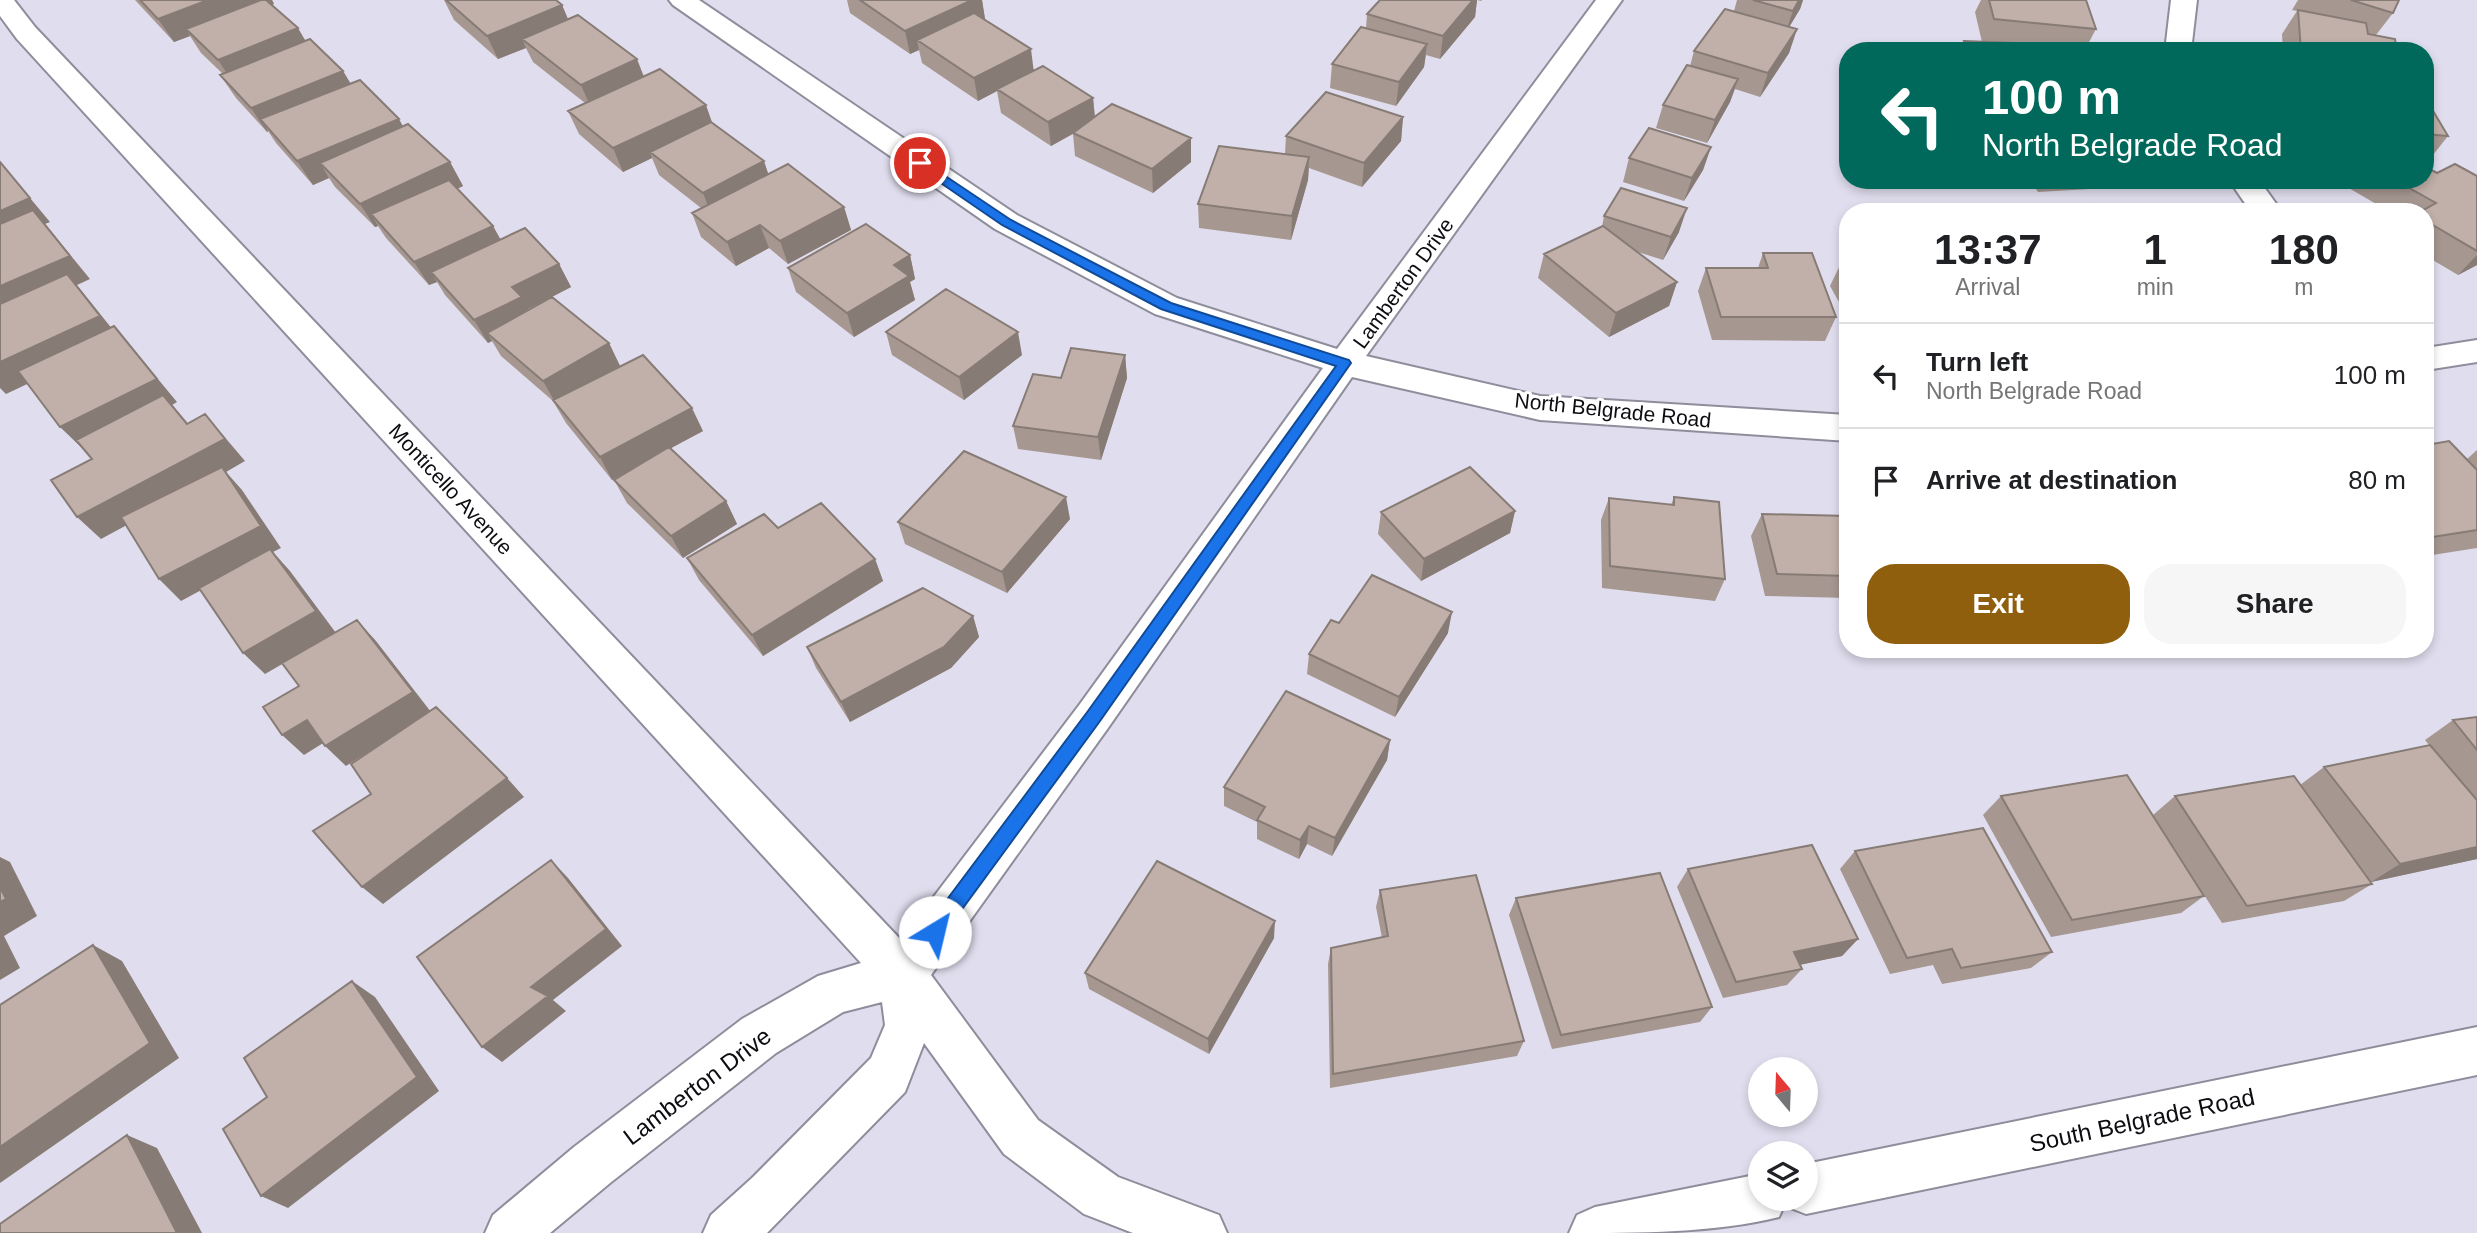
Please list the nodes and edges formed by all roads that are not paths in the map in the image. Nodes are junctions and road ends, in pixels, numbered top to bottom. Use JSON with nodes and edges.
{"nodes":[{"id":1,"x":1,"y":0,"type":"edge"},
{"id":2,"x":682,"y":0,"type":"edge"},
{"id":3,"x":1609,"y":0,"type":"edge"},
{"id":4,"x":2184,"y":0,"type":"edge"},
{"id":5,"x":2179,"y":42,"type":"edge"},
{"id":6,"x":2477,"y":351,"type":"edge"},
{"id":7,"x":2434,"y":358,"type":"edge"},
{"id":8,"x":1344,"y":363,"type":"junction"},
{"id":9,"x":1839,"y":427,"type":"edge"},
{"id":10,"x":903,"y":975,"type":"junction"},
{"id":11,"x":2477,"y":1051,"type":"edge"},
{"id":12,"x":1818,"y":1187,"type":"edge"},
{"id":13,"x":1748,"y":1202,"type":"edge"},
{"id":14,"x":511,"y":1233,"type":"edge"},
{"id":15,"x":729,"y":1233,"type":"edge"},
{"id":16,"x":1201,"y":1233,"type":"edge"},
{"id":17,"x":1595,"y":1233,"type":"edge"}],
"edges":[{"from":1,"to":10,"type":"street","name":"Monticello Avenue"},
{"from":2,"to":8,"type":"street","name":"North Belgrade Road"},
{"from":3,"to":8,"type":"street","name":"Lamberton Drive"},
{"from":4,"to":5,"type":"street"},
{"from":6,"to":7,"type":"street"},
{"from":8,"to":9,"type":"street","name":"North Belgrade Road"},
{"from":8,"to":10,"type":"street","name":"Lamberton Drive"},
{"from":10,"to":14,"type":"street","name":"Lamberton Drive"},
{"from":10,"to":15,"type":"street"},
{"from":10,"to":16,"type":"street"},
{"from":11,"to":12,"type":"street","name":"South Belgrade Road"},
{"from":13,"to":17,"type":"street"}]}
